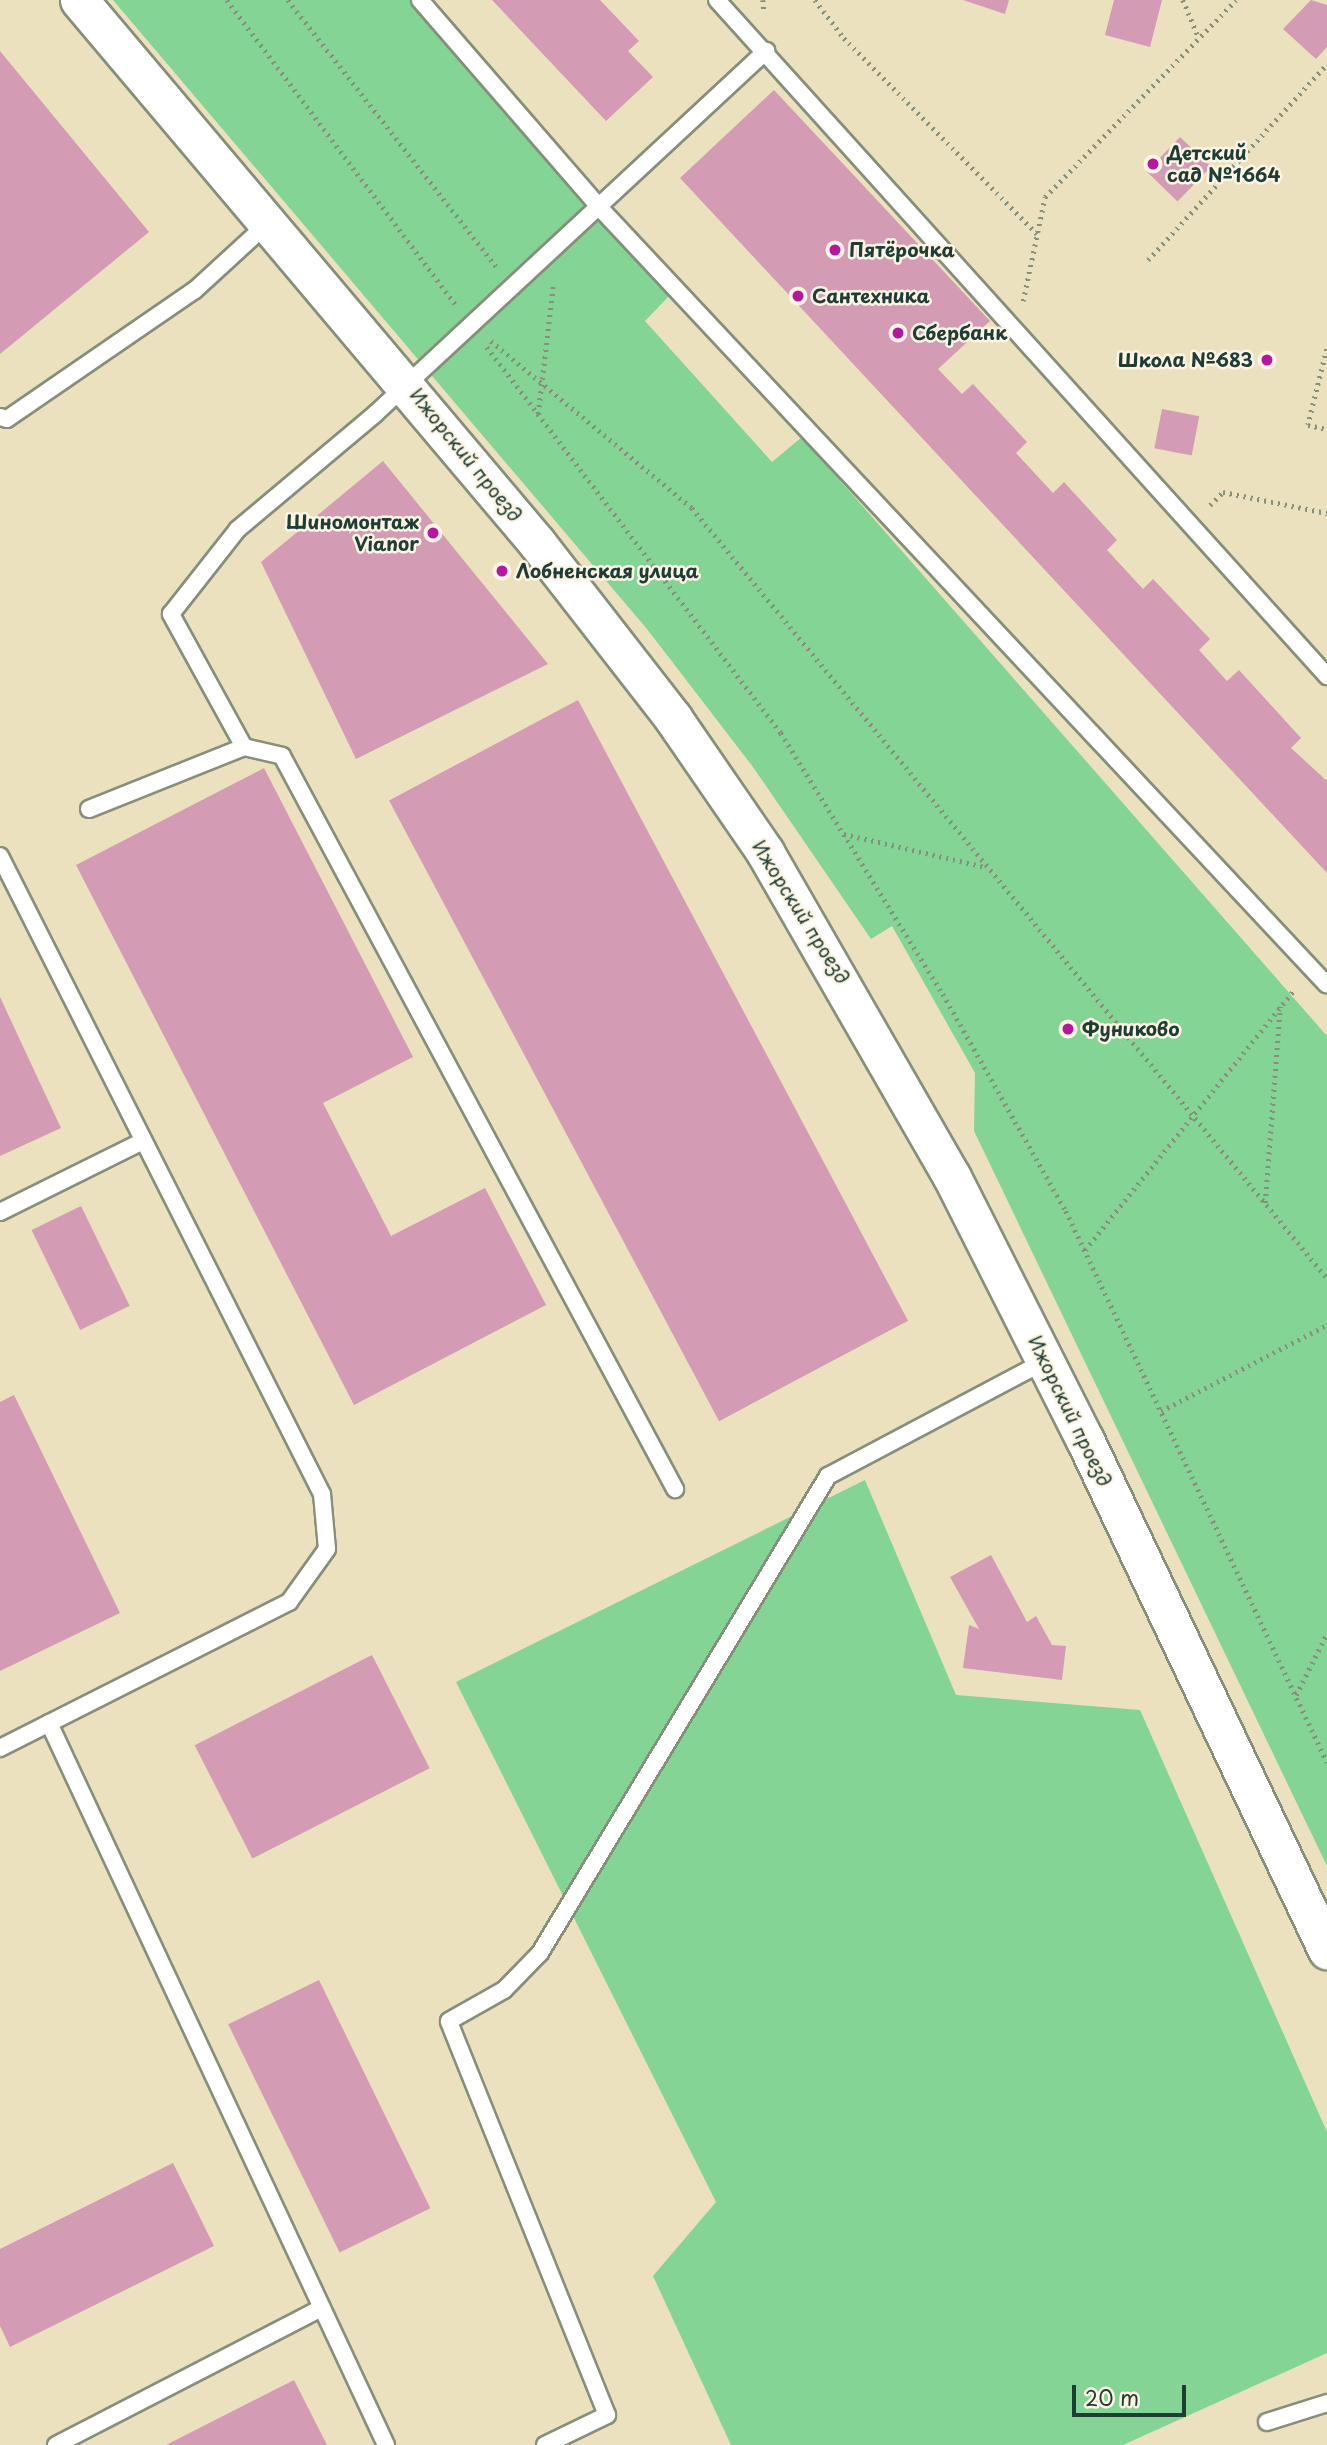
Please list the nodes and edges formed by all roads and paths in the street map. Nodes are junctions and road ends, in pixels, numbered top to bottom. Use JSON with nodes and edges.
{"nodes":[{"id":1,"x":79,"y":0,"type":"edge"},
{"id":2,"x":227,"y":0,"type":"edge"},
{"id":3,"x":288,"y":0,"type":"edge"},
{"id":4,"x":420,"y":0,"type":"edge"},
{"id":5,"x":717,"y":0,"type":"edge"},
{"id":6,"x":815,"y":0,"type":"edge"},
{"id":7,"x":1183,"y":0,"type":"edge"},
{"id":8,"x":1236,"y":0,"type":"edge"},
{"id":9,"x":1199,"y":38,"type":"junction"},
{"id":10,"x":766,"y":51,"type":"junction"},
{"id":11,"x":1327,"y":64,"type":"edge"},
{"id":12,"x":599,"y":207,"type":"junction"},
{"id":13,"x":270,"y":222,"type":"junction"},
{"id":14,"x":1037,"y":235,"type":"junction"},
{"id":15,"x":1148,"y":260,"type":"dead end"},
{"id":16,"x":554,"y":282,"type":"dead end"},
{"id":17,"x":512,"y":286,"type":"junction"},
{"id":18,"x":469,"y":323,"type":"junction"},
{"id":19,"x":1017,"y":330,"type":"junction"},
{"id":20,"x":1327,"y":349,"type":"edge"},
{"id":21,"x":407,"y":382,"type":"junction"},
{"id":22,"x":539,"y":382,"type":"junction"},
{"id":23,"x":538,"y":414,"type":"junction"},
{"id":24,"x":0,"y":416,"type":"edge"},
{"id":25,"x":1327,"y":429,"type":"edge"},
{"id":26,"x":1327,"y":513,"type":"edge"},
{"id":27,"x":1191,"y":524,"type":"junction"},
{"id":28,"x":1327,"y":676,"type":"edge"},
{"id":29,"x":244,"y":747,"type":"junction"},
{"id":30,"x":89,"y":809,"type":"dead end"},
{"id":31,"x":844,"y":833,"type":"junction"},
{"id":32,"x":0,"y":856,"type":"edge"},
{"id":33,"x":988,"y":867,"type":"junction"},
{"id":34,"x":1312,"y":968,"type":"junction"},
{"id":35,"x":1327,"y":985,"type":"edge"},
{"id":36,"x":1280,"y":1006,"type":"junction"},
{"id":37,"x":1192,"y":1115,"type":"junction"},
{"id":38,"x":144,"y":1141,"type":"junction"},
{"id":39,"x":1265,"y":1203,"type":"junction"},
{"id":40,"x":0,"y":1212,"type":"edge"},
{"id":41,"x":1085,"y":1250,"type":"junction"},
{"id":42,"x":1327,"y":1278,"type":"edge"},
{"id":43,"x":1327,"y":1325,"type":"edge"},
{"id":44,"x":1045,"y":1361,"type":"junction"},
{"id":45,"x":1161,"y":1411,"type":"junction"},
{"id":46,"x":675,"y":1489,"type":"dead end"},
{"id":47,"x":1327,"y":1633,"type":"edge"},
{"id":48,"x":1296,"y":1696,"type":"junction"},
{"id":49,"x":49,"y":1723,"type":"junction"},
{"id":50,"x":0,"y":1748,"type":"edge"},
{"id":51,"x":1327,"y":1762,"type":"edge"},
{"id":52,"x":1327,"y":1950,"type":"edge"},
{"id":53,"x":322,"y":2308,"type":"junction"},
{"id":54,"x":1327,"y":2403,"type":"edge"},
{"id":55,"x":1267,"y":2423,"type":"dead end"},
{"id":56,"x":56,"y":2445,"type":"edge"},
{"id":57,"x":386,"y":2445,"type":"edge"},
{"id":58,"x":545,"y":2445,"type":"edge"}],
"edges":[{"from":1,"to":13,"type":"street","name":"Ижорский проезд"},
{"from":2,"to":18,"type":"path"},
{"from":3,"to":17,"type":"path"},
{"from":4,"to":12,"type":"lane"},
{"from":5,"to":10,"type":"lane"},
{"from":6,"to":14,"type":"path"},
{"from":7,"to":9,"type":"path"},
{"from":8,"to":9,"type":"path"},
{"from":9,"to":14,"type":"path"},
{"from":10,"to":12,"type":"lane"},
{"from":10,"to":19,"type":"lane"},
{"from":11,"to":15,"type":"path"},
{"from":12,"to":17,"type":"lane"},
{"from":12,"to":34,"type":"lane"},
{"from":13,"to":21,"type":"street","name":"Ижорский проезд"},
{"from":13,"to":24,"type":"lane"},
{"from":14,"to":19,"type":"path"},
{"from":16,"to":22,"type":"path"},
{"from":17,"to":18,"type":"lane"},
{"from":18,"to":21,"type":"lane"},
{"from":18,"to":22,"type":"path"},
{"from":18,"to":23,"type":"path"},
{"from":19,"to":27,"type":"lane"},
{"from":20,"to":25,"type":"path"},
{"from":21,"to":29,"type":"lane"},
{"from":21,"to":44,"type":"street","name":"Ижорский проезд"},
{"from":22,"to":23,"type":"path"},
{"from":22,"to":33,"type":"path"},
{"from":23,"to":31,"type":"path"},
{"from":26,"to":27,"type":"path"},
{"from":27,"to":28,"type":"lane"},
{"from":29,"to":30,"type":"lane"},
{"from":29,"to":46,"type":"lane"},
{"from":31,"to":33,"type":"path"},
{"from":31,"to":41,"type":"path"},
{"from":32,"to":38,"type":"lane"},
{"from":33,"to":37,"type":"path"},
{"from":34,"to":35,"type":"lane"},
{"from":34,"to":36,"type":"path"},
{"from":36,"to":37,"type":"path"},
{"from":36,"to":39,"type":"path"},
{"from":37,"to":39,"type":"path"},
{"from":37,"to":41,"type":"path"},
{"from":38,"to":40,"type":"lane"},
{"from":38,"to":49,"type":"lane"},
{"from":39,"to":42,"type":"path"},
{"from":41,"to":45,"type":"path"},
{"from":43,"to":45,"type":"path"},
{"from":44,"to":52,"type":"street","name":"Ижорский проезд"},
{"from":44,"to":58,"type":"lane"},
{"from":45,"to":48,"type":"path"},
{"from":47,"to":48,"type":"path"},
{"from":48,"to":51,"type":"path"},
{"from":49,"to":50,"type":"lane"},
{"from":49,"to":53,"type":"lane"},
{"from":53,"to":56,"type":"lane"},
{"from":53,"to":57,"type":"lane"},
{"from":54,"to":55,"type":"lane"}]}
